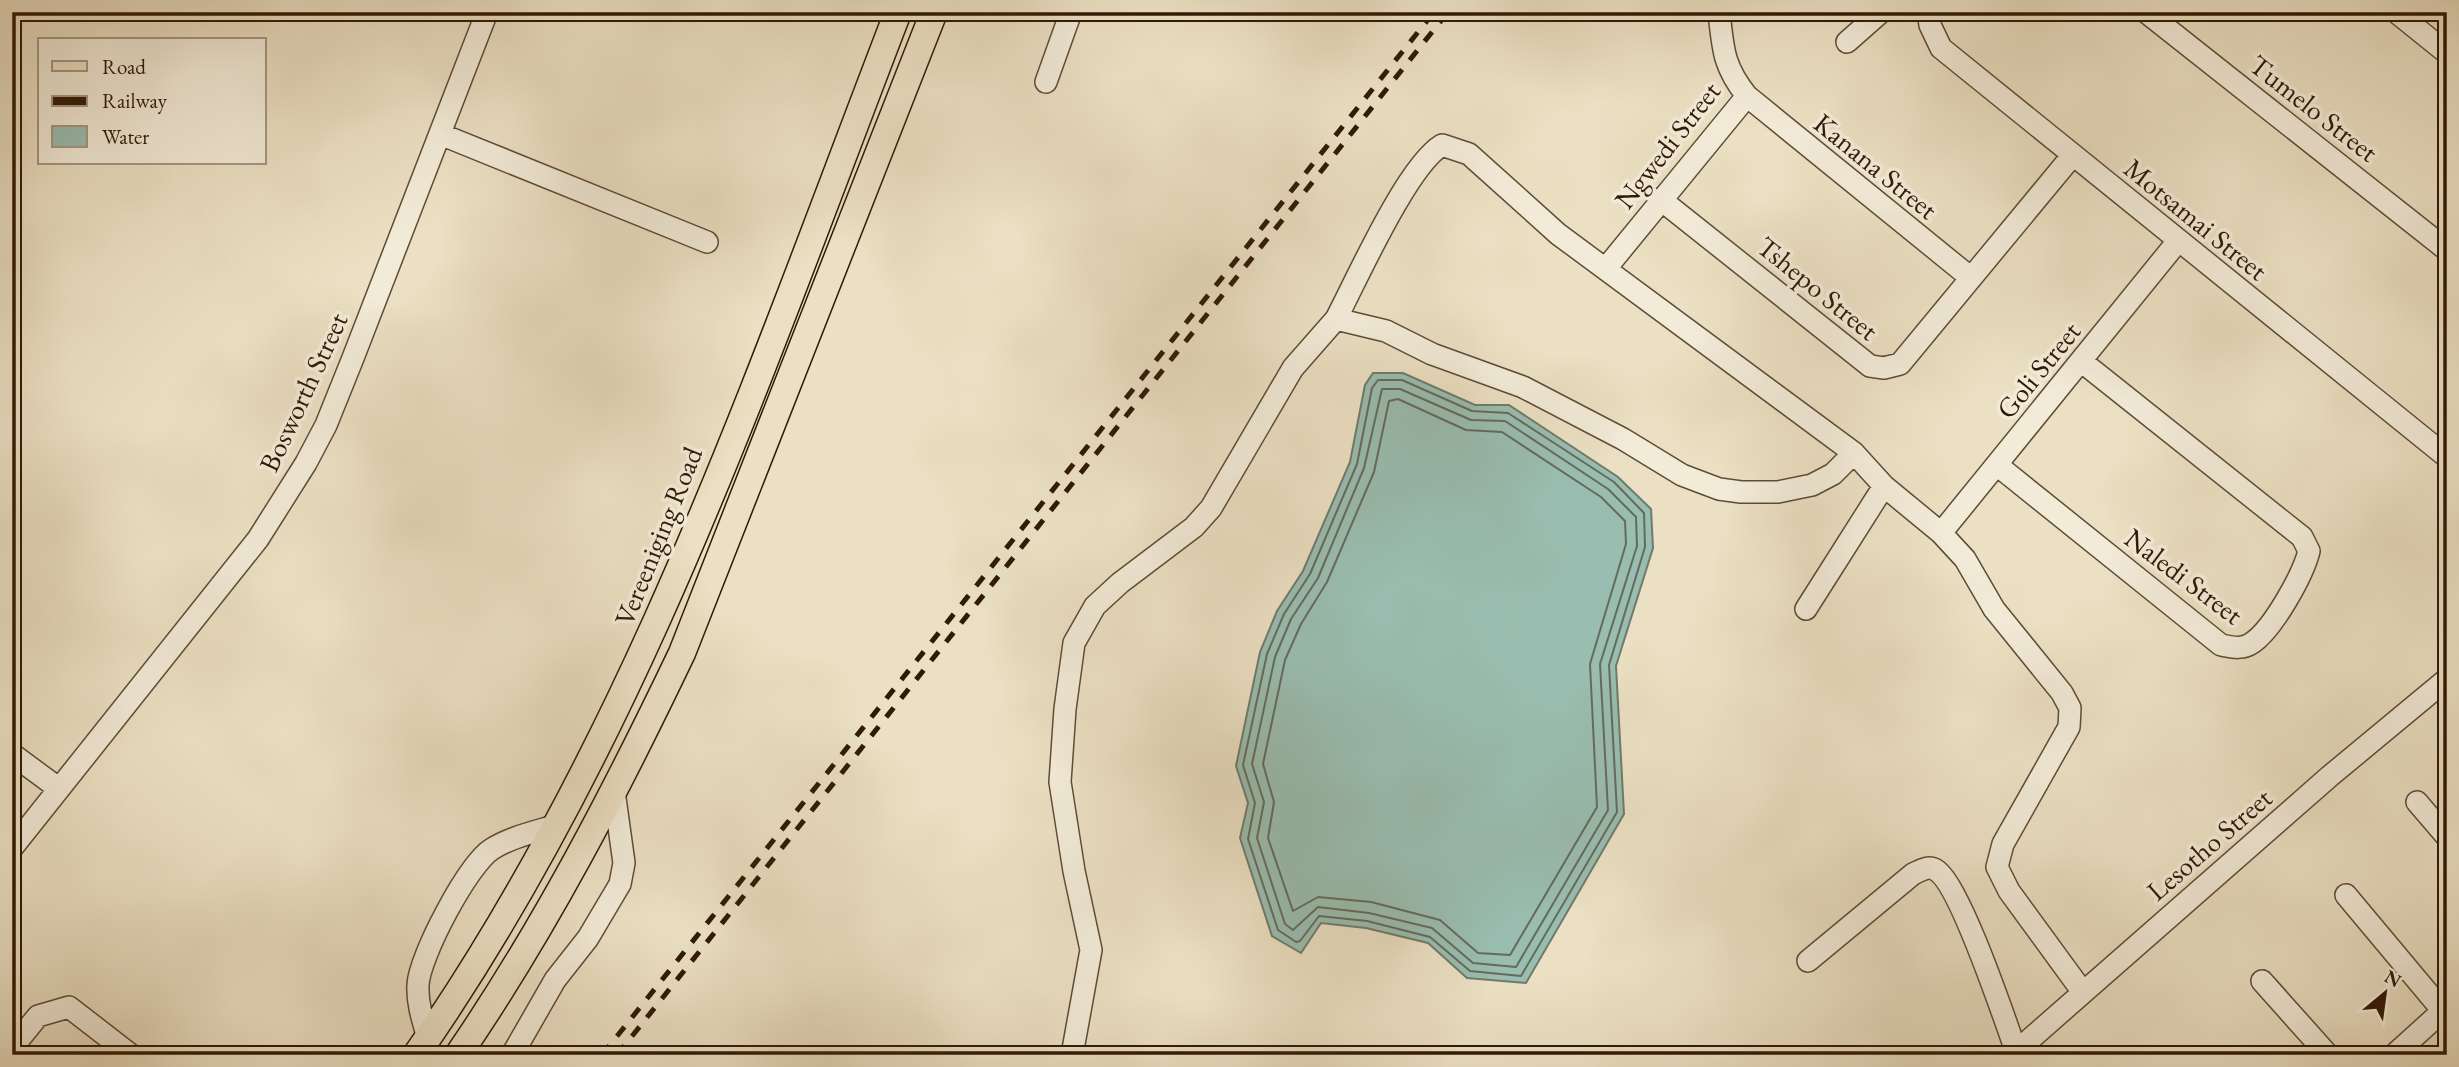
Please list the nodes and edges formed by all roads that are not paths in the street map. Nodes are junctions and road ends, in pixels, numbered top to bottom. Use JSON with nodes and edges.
{"nodes":[{"id":1,"x":487,"y":12,"type":"edge"},
{"id":2,"x":898,"y":12,"type":"edge"},
{"id":3,"x":934,"y":12,"type":"edge"},
{"id":4,"x":1071,"y":12,"type":"edge"},
{"id":5,"x":1881,"y":12,"type":"edge"},
{"id":6,"x":1928,"y":12,"type":"edge"},
{"id":7,"x":2146,"y":12,"type":"edge"},
{"id":8,"x":2396,"y":12,"type":"edge"},
{"id":9,"x":1718,"y":13,"type":"edge"},
{"id":10,"x":1847,"y":43,"type":"dead end"},
{"id":11,"x":2447,"y":53,"type":"edge"},
{"id":12,"x":1046,"y":82,"type":"dead end"},
{"id":13,"x":1746,"y":96,"type":"junction"},
{"id":14,"x":440,"y":134,"type":"junction"},
{"id":15,"x":2072,"y":156,"type":"junction"},
{"id":16,"x":1660,"y":199,"type":"junction"},
{"id":17,"x":2178,"y":241,"type":"junction"},
{"id":18,"x":707,"y":242,"type":"dead end"},
{"id":19,"x":2447,"y":250,"type":"edge"},
{"id":20,"x":1607,"y":267,"type":"junction"},
{"id":21,"x":1971,"y":278,"type":"junction"},
{"id":22,"x":1336,"y":319,"type":"junction"},
{"id":23,"x":2081,"y":361,"type":"junction"},
{"id":24,"x":1854,"y":453,"type":"junction"},
{"id":25,"x":2447,"y":457,"type":"edge"},
{"id":26,"x":1997,"y":465,"type":"junction"},
{"id":27,"x":1884,"y":486,"type":"junction"},
{"id":28,"x":1941,"y":533,"type":"junction"},
{"id":29,"x":1806,"y":609,"type":"dead end"},
{"id":30,"x":2447,"y":679,"type":"edge"},
{"id":31,"x":12,"y":754,"type":"edge"},
{"id":32,"x":58,"y":788,"type":"junction"},
{"id":33,"x":614,"y":791,"type":"junction"},
{"id":34,"x":2417,"y":802,"type":"dead end"},
{"id":35,"x":557,"y":825,"type":"junction"},
{"id":36,"x":2447,"y":837,"type":"edge"},
{"id":37,"x":12,"y":848,"type":"edge"},
{"id":38,"x":2346,"y":895,"type":"dead end"},
{"id":39,"x":1808,"y":961,"type":"dead end"},
{"id":40,"x":2262,"y":981,"type":"dead end"},
{"id":41,"x":2082,"y":991,"type":"junction"},
{"id":42,"x":2445,"y":1009,"type":"edge"},
{"id":43,"x":422,"y":1046,"type":"edge"},
{"id":44,"x":12,"y":1048,"type":"edge"},
{"id":45,"x":2014,"y":1053,"type":"edge"},
{"id":46,"x":131,"y":1055,"type":"edge"},
{"id":47,"x":458,"y":1055,"type":"edge"},
{"id":48,"x":512,"y":1055,"type":"edge"},
{"id":49,"x":1072,"y":1055,"type":"edge"},
{"id":50,"x":2328,"y":1055,"type":"edge"},
{"id":51,"x":2394,"y":1055,"type":"edge"}],
"edges":[{"from":1,"to":14,"type":"street","name":"Bosworth Street"},
{"from":2,"to":35,"type":"main road","name":"Vereeniging Road"},
{"from":3,"to":33,"type":"main road"},
{"from":4,"to":12,"type":"street"},
{"from":5,"to":10,"type":"street"},
{"from":6,"to":15,"type":"street","name":"Motsamai Street"},
{"from":7,"to":19,"type":"street","name":"Tumelo Street"},
{"from":8,"to":11,"type":"street"},
{"from":9,"to":13,"type":"street","name":"Ngwedi Street"},
{"from":13,"to":16,"type":"street","name":"Ngwedi Street"},
{"from":13,"to":21,"type":"street","name":"Kanana Street"},
{"from":14,"to":18,"type":"street"},
{"from":14,"to":32,"type":"street","name":"Bosworth Street"},
{"from":15,"to":17,"type":"street","name":"Motsamai Street"},
{"from":15,"to":21,"type":"street","name":"Tshepo Street"},
{"from":16,"to":20,"type":"street","name":"Ngwedi Street"},
{"from":16,"to":21,"type":"street","name":"Tshepo Street"},
{"from":17,"to":23,"type":"street","name":"Goli Street"},
{"from":17,"to":25,"type":"street","name":"Motsamai Street"},
{"from":20,"to":22,"type":"street"},
{"from":20,"to":24,"type":"street"},
{"from":22,"to":24,"type":"street"},
{"from":22,"to":49,"type":"street"},
{"from":23,"to":26,"type":"street","name":"Goli Street"},
{"from":23,"to":26,"type":"street","name":"Naledi Street"},
{"from":24,"to":27,"type":"street"},
{"from":26,"to":28,"type":"street","name":"Goli Street"},
{"from":27,"to":28,"type":"street"},
{"from":27,"to":29,"type":"street"},
{"from":28,"to":41,"type":"street"},
{"from":30,"to":41,"type":"street","name":"Lesotho Street"},
{"from":31,"to":32,"type":"street"},
{"from":32,"to":37,"type":"street","name":"Bosworth Street"},
{"from":33,"to":47,"type":"main road"},
{"from":33,"to":48,"type":"street"},
{"from":34,"to":36,"type":"street"},
{"from":35,"to":43,"type":"main road","name":"Vereeniging Road"},
{"from":35,"to":43,"type":"street"},
{"from":38,"to":42,"type":"street"},
{"from":39,"to":45,"type":"street"},
{"from":40,"to":50,"type":"street"},
{"from":41,"to":45,"type":"street","name":"Lesotho Street"},
{"from":42,"to":51,"type":"street"},
{"from":44,"to":46,"type":"street"}]}
